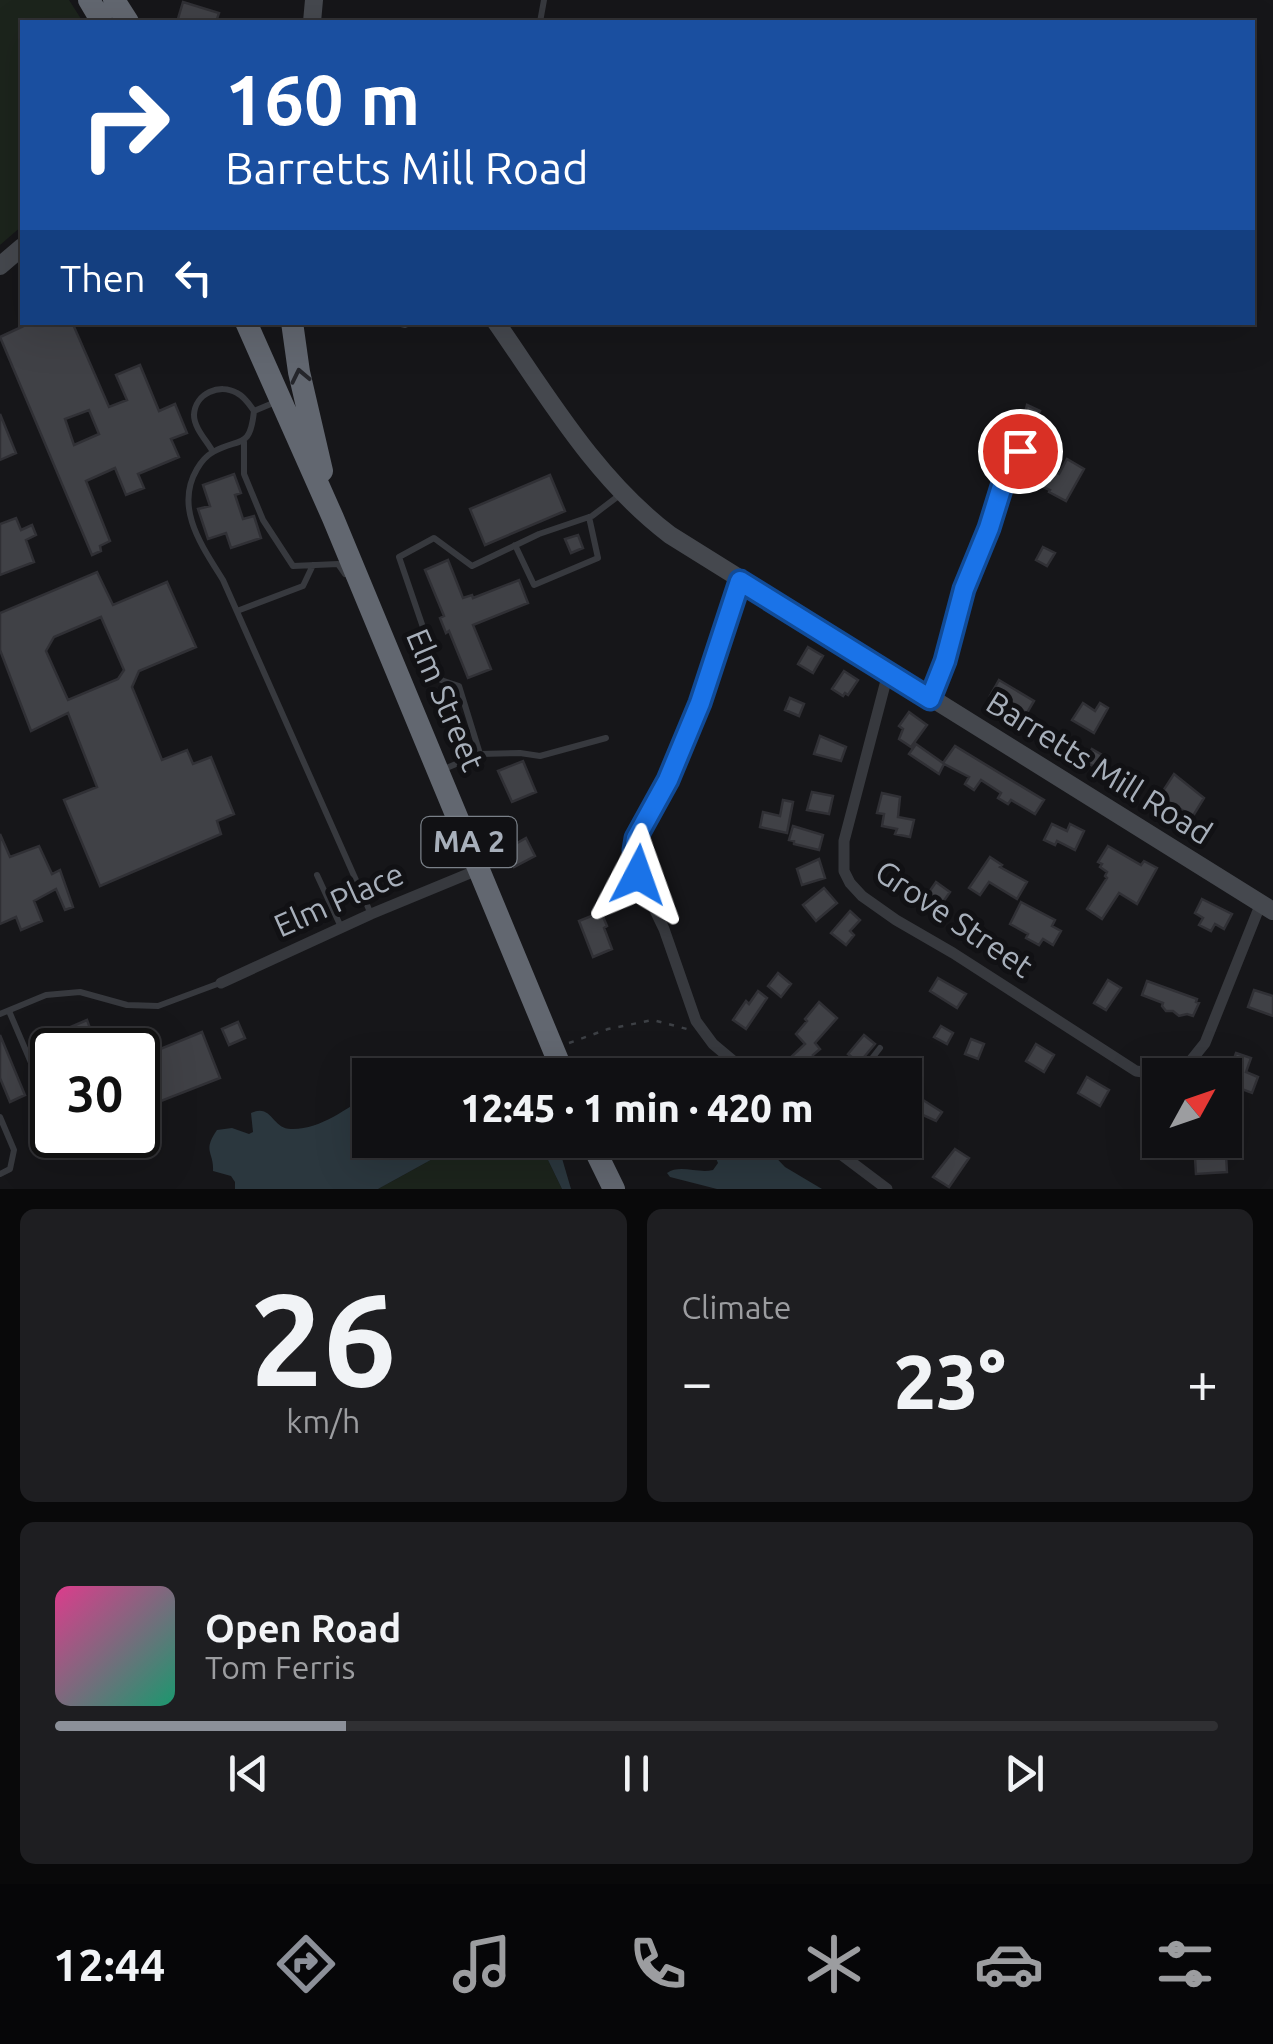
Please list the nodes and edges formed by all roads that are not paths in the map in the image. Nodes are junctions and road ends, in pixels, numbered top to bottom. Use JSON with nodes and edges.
{"nodes":[{"id":1,"x":20,"y":249,"type":"edge"},
{"id":2,"x":0,"y":266,"type":"edge"},
{"id":3,"x":247,"y":325,"type":"edge"},
{"id":4,"x":292,"y":325,"type":"edge"},
{"id":5,"x":498,"y":325,"type":"edge"},
{"id":6,"x":280,"y":401,"type":"junction"},
{"id":7,"x":254,"y":412,"type":"junction"},
{"id":8,"x":1048,"y":428,"type":"dead end"},
{"id":9,"x":244,"y":442,"type":"junction"},
{"id":10,"x":213,"y":452,"type":"junction"},
{"id":11,"x":622,"y":493,"type":"junction"},
{"id":12,"x":589,"y":517,"type":"junction"},
{"id":13,"x":333,"y":518,"type":"junction"},
{"id":14,"x":515,"y":545,"type":"junction"},
{"id":15,"x":314,"y":565,"type":"junction"},
{"id":16,"x":740,"y":581,"type":"junction"},
{"id":17,"x":236,"y":611,"type":"junction"},
{"id":18,"x":373,"y":614,"type":"junction"},
{"id":19,"x":888,"y":673,"type":"junction"},
{"id":20,"x":930,"y":699,"type":"junction"},
{"id":21,"x":606,"y":738,"type":"dead end"},
{"id":22,"x":480,"y":754,"type":"junction"},
{"id":23,"x":440,"y":771,"type":"junction"},
{"id":24,"x":480,"y":869,"type":"junction"},
{"id":25,"x":317,"y":874,"type":"dead end"},
{"id":26,"x":1267,"y":907,"type":"edge"},
{"id":27,"x":371,"y":914,"type":"junction"},
{"id":28,"x":341,"y":928,"type":"junction"},
{"id":29,"x":221,"y":983,"type":"joint"},
{"id":30,"x":9,"y":1010,"type":"junction"},
{"id":31,"x":0,"y":1014,"type":"edge"},
{"id":32,"x":880,"y":1048,"type":"dead end"},
{"id":33,"x":558,"y":1058,"type":"edge"},
{"id":34,"x":731,"y":1058,"type":"edge"},
{"id":35,"x":872,"y":1058,"type":"edge"},
{"id":36,"x":1193,"y":1058,"type":"edge"},
{"id":37,"x":30,"y":1060,"type":"edge"},
{"id":38,"x":1142,"y":1072,"type":"edge"},
{"id":39,"x":0,"y":1117,"type":"edge"},
{"id":40,"x":597,"y":1158,"type":"edge"},
{"id":41,"x":598,"y":1158,"type":"edge"},
{"id":42,"x":846,"y":1158,"type":"edge"},
{"id":43,"x":0,"y":1174,"type":"edge"},
{"id":44,"x":606,"y":1189,"type":"edge"},
{"id":45,"x":614,"y":1189,"type":"edge"},
{"id":46,"x":887,"y":1189,"type":"edge"}],
"edges":[{"from":1,"to":2,"type":"street"},
{"from":3,"to":6,"type":"highway","name":"Elm Street","number":"MA 2"},
{"from":13,"to":4,"type":"highway","name":"Elm Street","number":"MA 2","one_way":true},
{"from":5,"to":11,"type":"street","name":"Barretts Mill Road"},
{"from":6,"to":7,"type":"lane"},
{"from":6,"to":13,"type":"highway","name":"Elm Street","number":"MA 2"},
{"from":7,"to":9,"type":"lane"},
{"from":7,"to":10,"type":"lane"},
{"from":8,"to":20,"type":"lane"},
{"from":9,"to":10,"type":"lane"},
{"from":9,"to":15,"type":"lane"},
{"from":10,"to":17,"type":"lane"},
{"from":11,"to":12,"type":"lane"},
{"from":11,"to":16,"type":"street","name":"Barretts Mill Road"},
{"from":12,"to":14,"type":"lane"},
{"from":12,"to":14,"type":"lane"},
{"from":13,"to":18,"type":"highway","name":"Elm Street","number":"MA 2"},
{"from":14,"to":22,"type":"lane"},
{"from":15,"to":17,"type":"lane"},
{"from":15,"to":18,"type":"lane"},
{"from":16,"to":19,"type":"street","name":"Barretts Mill Road"},
{"from":16,"to":34,"type":"street"},
{"from":17,"to":27,"type":"lane"},
{"from":18,"to":23,"type":"highway","name":"Elm Street","number":"MA 2"},
{"from":19,"to":20,"type":"street","name":"Barretts Mill Road"},
{"from":19,"to":38,"type":"street","name":"Grove Street"},
{"from":20,"to":26,"type":"street","name":"Barretts Mill Road"},
{"from":21,"to":22,"type":"lane"},
{"from":22,"to":23,"type":"lane"},
{"from":23,"to":24,"type":"highway","name":"Elm Street","number":"MA 2"},
{"from":24,"to":27,"type":"street","name":"Elm Place"},
{"from":24,"to":33,"type":"highway","name":"Elm Street","number":"MA 2"},
{"from":25,"to":28,"type":"lane"},
{"from":26,"to":36,"type":"street","name":"Grove Street"},
{"from":27,"to":28,"type":"street","name":"Elm Place"},
{"from":28,"to":29,"type":"street","name":"Elm Place"},
{"from":29,"to":30,"type":"lane"},
{"from":30,"to":31,"type":"lane"},
{"from":30,"to":37,"type":"lane"},
{"from":32,"to":35,"type":"lane"},
{"from":39,"to":43,"type":"lane"},
{"from":40,"to":44,"type":"highway"},
{"from":41,"to":45,"type":"highway"},
{"from":42,"to":46,"type":"street"}]}
